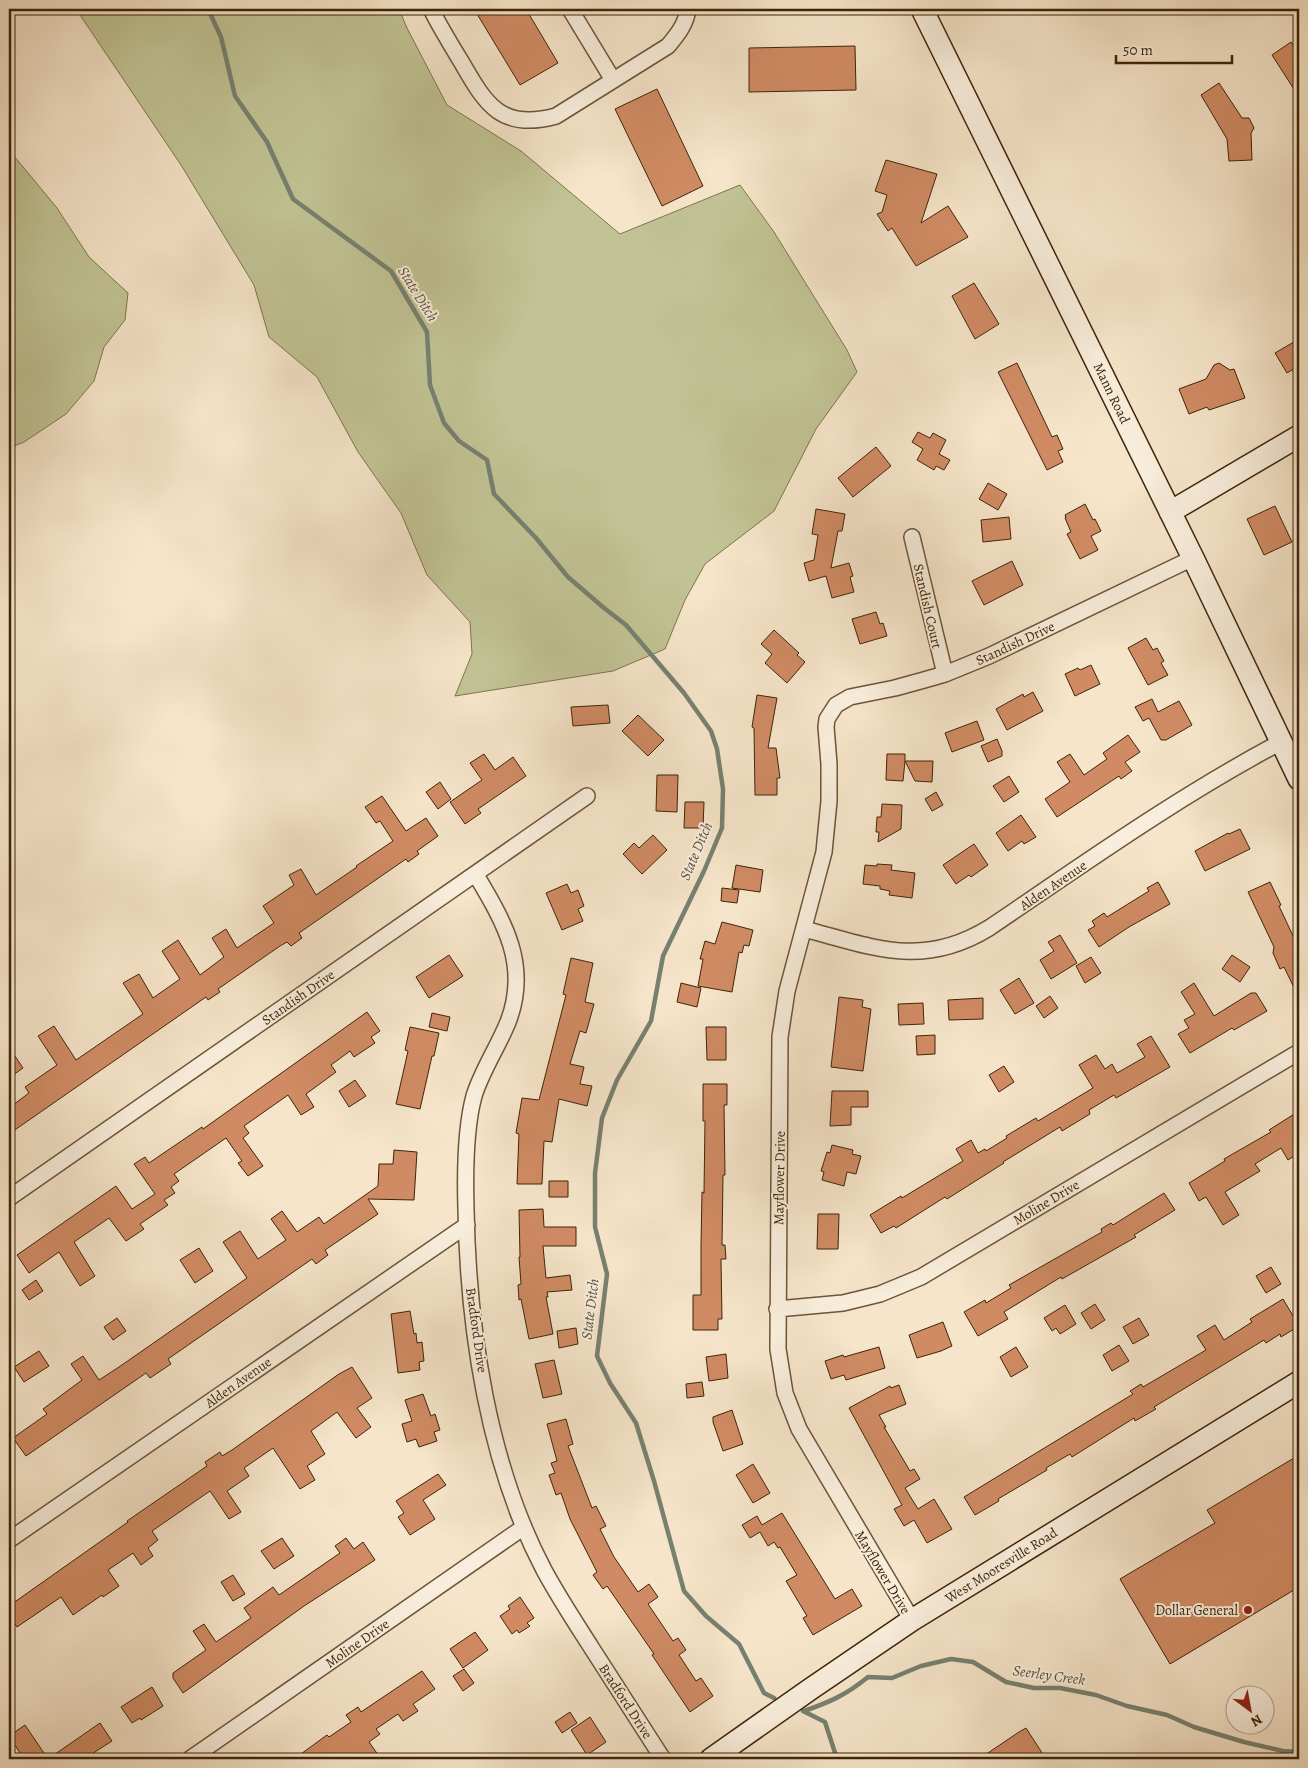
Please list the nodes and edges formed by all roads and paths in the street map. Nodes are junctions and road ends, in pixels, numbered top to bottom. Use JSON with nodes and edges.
{"nodes":[{"id":1,"x":430,"y":9,"type":"edge"},
{"id":2,"x":570,"y":9,"type":"edge"},
{"id":3,"x":688,"y":9,"type":"edge"},
{"id":4,"x":922,"y":9,"type":"edge"},
{"id":5,"x":613,"y":80,"type":"junction"},
{"id":6,"x":1299,"y":436,"type":"edge"},
{"id":7,"x":1170,"y":512,"type":"junction"},
{"id":8,"x":912,"y":537,"type":"dead end"},
{"id":9,"x":1193,"y":558,"type":"junction"},
{"id":10,"x":945,"y":674,"type":"junction"},
{"id":11,"x":833,"y":710,"type":"joint"},
{"id":12,"x":1281,"y":742,"type":"junction"},
{"id":13,"x":1299,"y":779,"type":"edge"},
{"id":14,"x":587,"y":796,"type":"dead end"},
{"id":15,"x":476,"y":875,"type":"junction"},
{"id":16,"x":804,"y":929,"type":"junction"},
{"id":17,"x":1299,"y":1052,"type":"edge"},
{"id":18,"x":9,"y":1198,"type":"edge"},
{"id":19,"x":467,"y":1225,"type":"junction"},
{"id":20,"x":778,"y":1309,"type":"junction"},
{"id":21,"x":1299,"y":1382,"type":"edge"},
{"id":22,"x":524,"y":1528,"type":"junction"},
{"id":23,"x":9,"y":1540,"type":"edge"},
{"id":24,"x":912,"y":1620,"type":"junction"},
{"id":25,"x":190,"y":1759,"type":"edge"},
{"id":26,"x":663,"y":1759,"type":"edge"},
{"id":27,"x":711,"y":1759,"type":"edge"}],
"edges":[{"from":1,"to":5,"type":"street"},
{"from":2,"to":5,"type":"street"},
{"from":3,"to":5,"type":"street"},
{"from":4,"to":7,"type":"main road","name":"Mann Road"},
{"from":6,"to":7,"type":"main road"},
{"from":7,"to":9,"type":"main road","name":"Mann Road"},
{"from":8,"to":10,"type":"street","name":"Standish Court"},
{"from":9,"to":10,"type":"street","name":"Standish Drive"},
{"from":9,"to":12,"type":"main road","name":"Mann Road"},
{"from":10,"to":11,"type":"street","name":"Standish Drive"},
{"from":11,"to":16,"type":"street","name":"Mayflower Drive"},
{"from":12,"to":13,"type":"main road","name":"Mann Road"},
{"from":12,"to":16,"type":"street","name":"Alden Avenue"},
{"from":14,"to":15,"type":"street","name":"Standish Drive"},
{"from":15,"to":18,"type":"street","name":"Standish Drive"},
{"from":15,"to":19,"type":"street","name":"Bradford Drive"},
{"from":16,"to":20,"type":"street","name":"Mayflower Drive"},
{"from":17,"to":20,"type":"street","name":"Moline Drive"},
{"from":19,"to":22,"type":"street","name":"Bradford Drive"},
{"from":19,"to":23,"type":"street","name":"Alden Avenue"},
{"from":20,"to":24,"type":"street","name":"Mayflower Drive"},
{"from":21,"to":24,"type":"main road","name":"West Mooresville Road"},
{"from":22,"to":25,"type":"street","name":"Moline Drive"},
{"from":22,"to":26,"type":"street","name":"Bradford Drive"},
{"from":24,"to":27,"type":"main road","name":"West Mooresville Road"}]}
